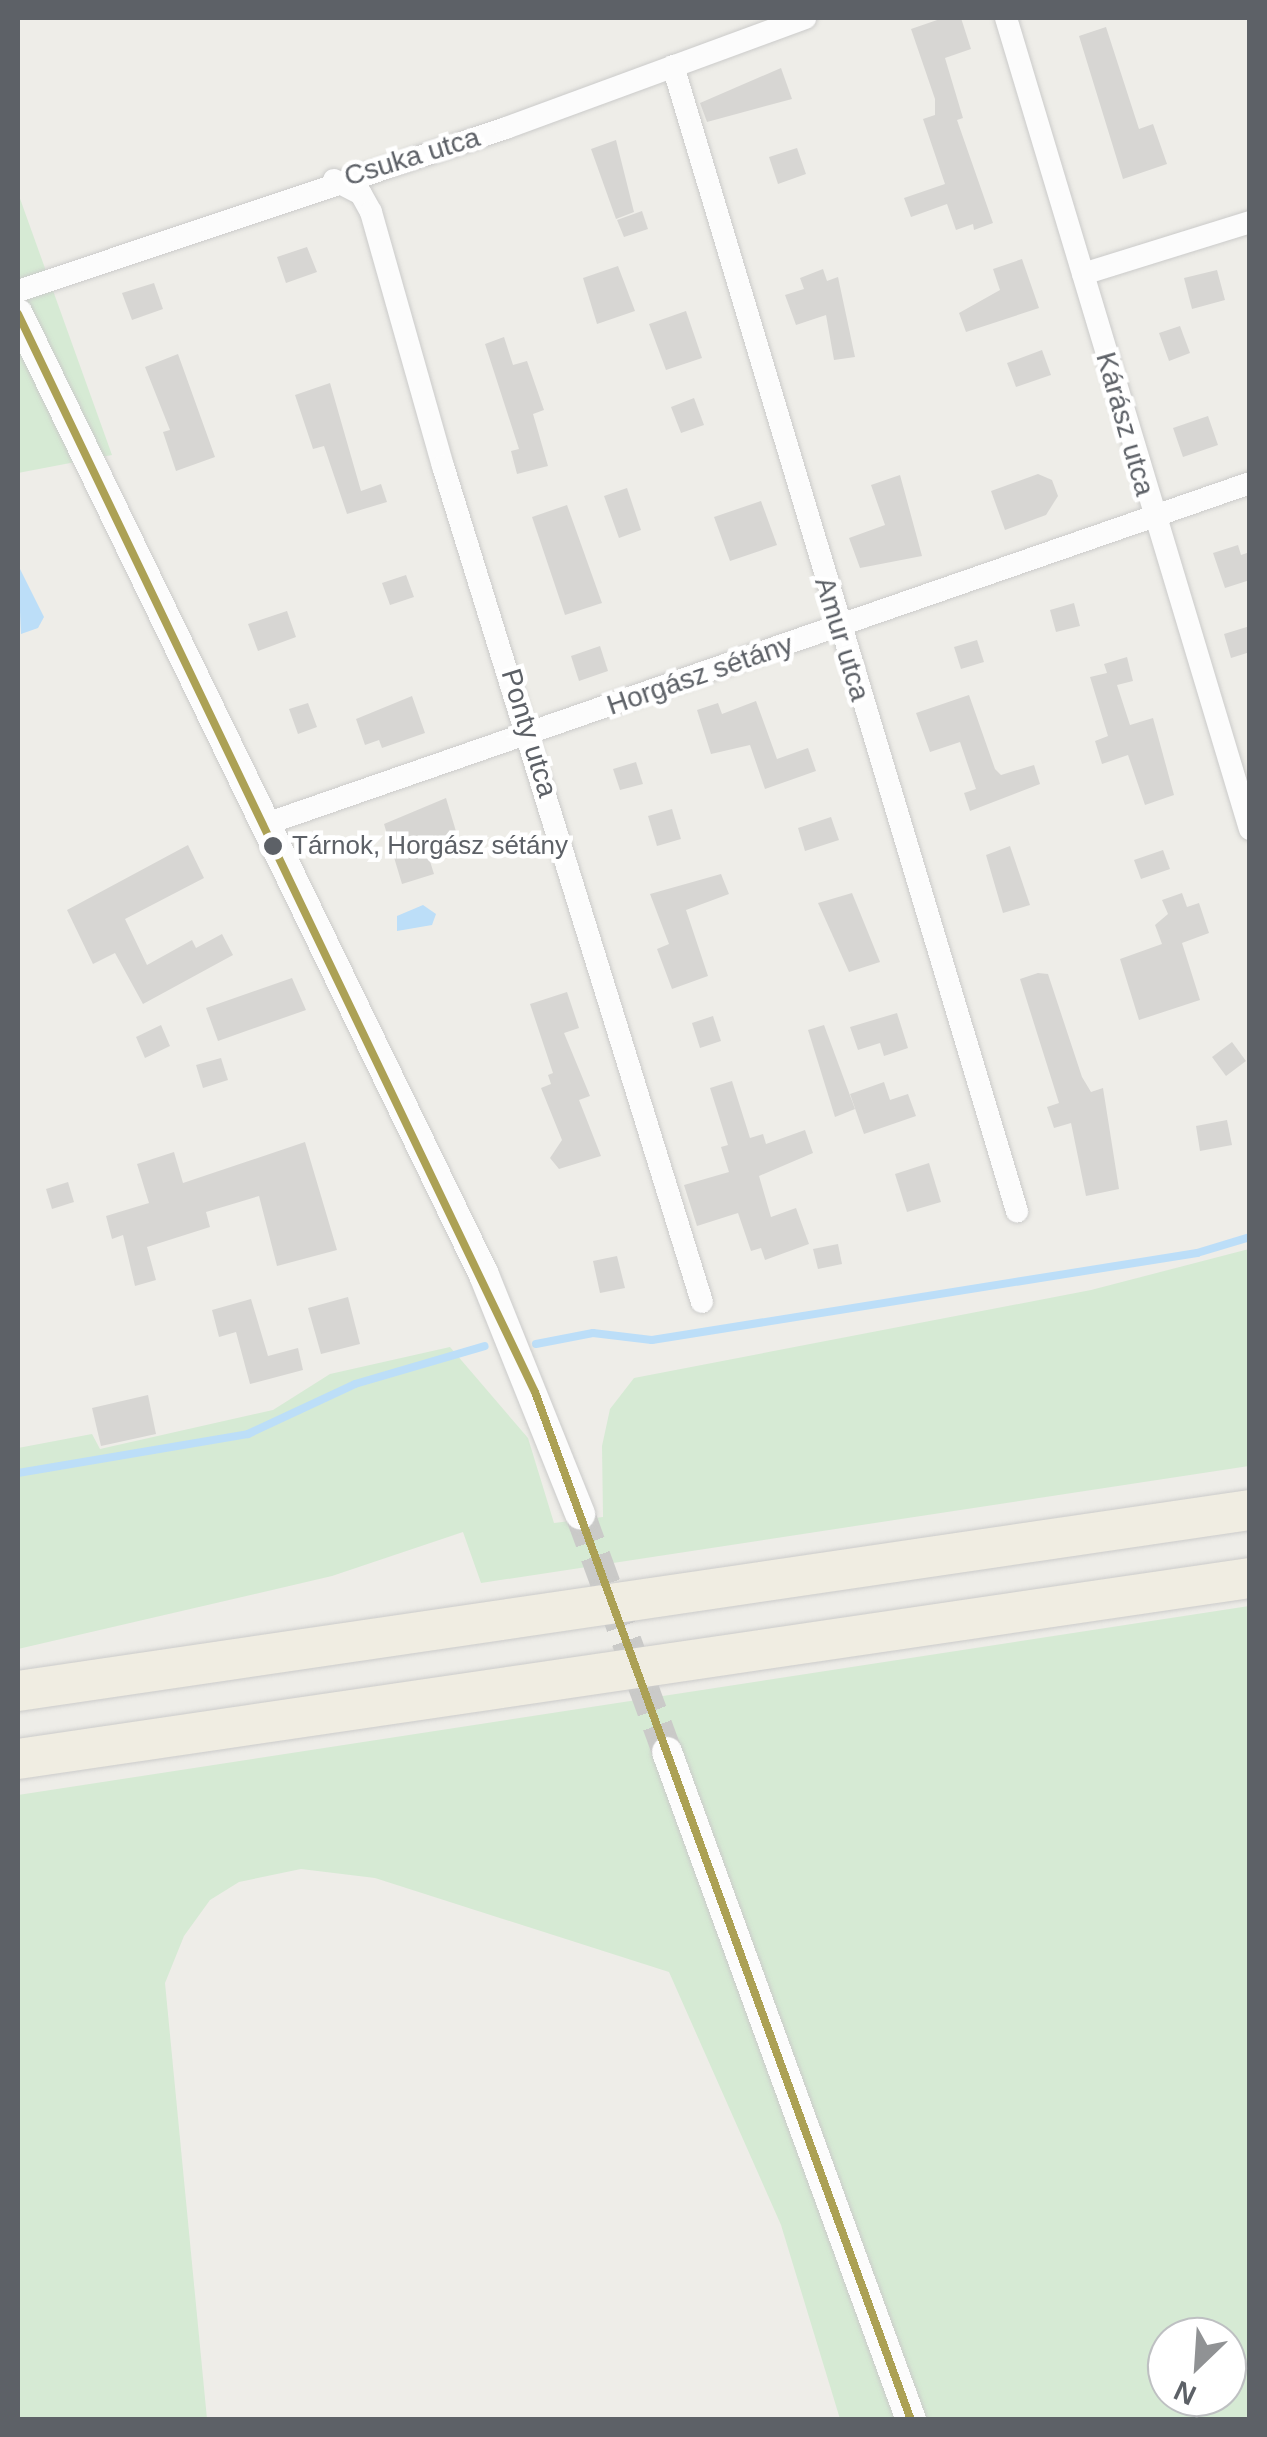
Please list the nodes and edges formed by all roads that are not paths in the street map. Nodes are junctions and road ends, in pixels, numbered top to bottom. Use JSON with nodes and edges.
{"nodes":[{"id":1,"x":805,"y":18,"type":"edge"},
{"id":2,"x":1006,"y":18,"type":"edge"},
{"id":3,"x":672,"y":66,"type":"junction"},
{"id":4,"x":334,"y":180,"type":"junction"},
{"id":5,"x":1250,"y":222,"type":"edge"},
{"id":6,"x":1082,"y":274,"type":"junction"},
{"id":7,"x":18,"y":291,"type":"edge"},
{"id":8,"x":18,"y":314,"type":"edge"},
{"id":9,"x":1250,"y":484,"type":"edge"},
{"id":10,"x":1152,"y":518,"type":"junction"},
{"id":11,"x":838,"y":626,"type":"junction"},
{"id":12,"x":529,"y":734,"type":"junction"},
{"id":13,"x":263,"y":825,"type":"junction"},
{"id":14,"x":1250,"y":829,"type":"edge"},
{"id":15,"x":1017,"y":1210,"type":"dead end"},
{"id":16,"x":702,"y":1302,"type":"dead end"},
{"id":17,"x":1250,"y":1510,"type":"edge"},
{"id":18,"x":580,"y":1514,"type":"tunnel mouth"},
{"id":19,"x":1250,"y":1578,"type":"edge"},
{"id":20,"x":18,"y":1691,"type":"edge"},
{"id":21,"x":667,"y":1752,"type":"tunnel mouth"},
{"id":22,"x":18,"y":1759,"type":"edge"},
{"id":23,"x":911,"y":2420,"type":"edge"}],
"edges":[{"from":1,"to":3,"type":"street","name":"Csuka utca"},
{"from":2,"to":6,"type":"street","name":"Kárász utca"},
{"from":3,"to":4,"type":"street","name":"Csuka utca"},
{"from":3,"to":11,"type":"street","name":"Amur utca"},
{"from":4,"to":7,"type":"street","name":"Csuka utca"},
{"from":4,"to":12,"type":"street","name":"Ponty utca"},
{"from":5,"to":6,"type":"street"},
{"from":6,"to":10,"type":"street","name":"Kárász utca"},
{"from":8,"to":13,"type":"main road"},
{"from":9,"to":10,"type":"street","name":"Horgász sétány"},
{"from":10,"to":11,"type":"street","name":"Horgász sétány"},
{"from":10,"to":14,"type":"street","name":"Kárász utca"},
{"from":11,"to":12,"type":"street","name":"Horgász sétány"},
{"from":11,"to":15,"type":"street","name":"Amur utca"},
{"from":12,"to":13,"type":"street","name":"Horgász sétány"},
{"from":12,"to":16,"type":"street","name":"Ponty utca"},
{"from":13,"to":18,"type":"main road"},
{"from":17,"to":20,"type":"highway"},
{"from":19,"to":22,"type":"highway"},
{"from":21,"to":23,"type":"main road"}]}
